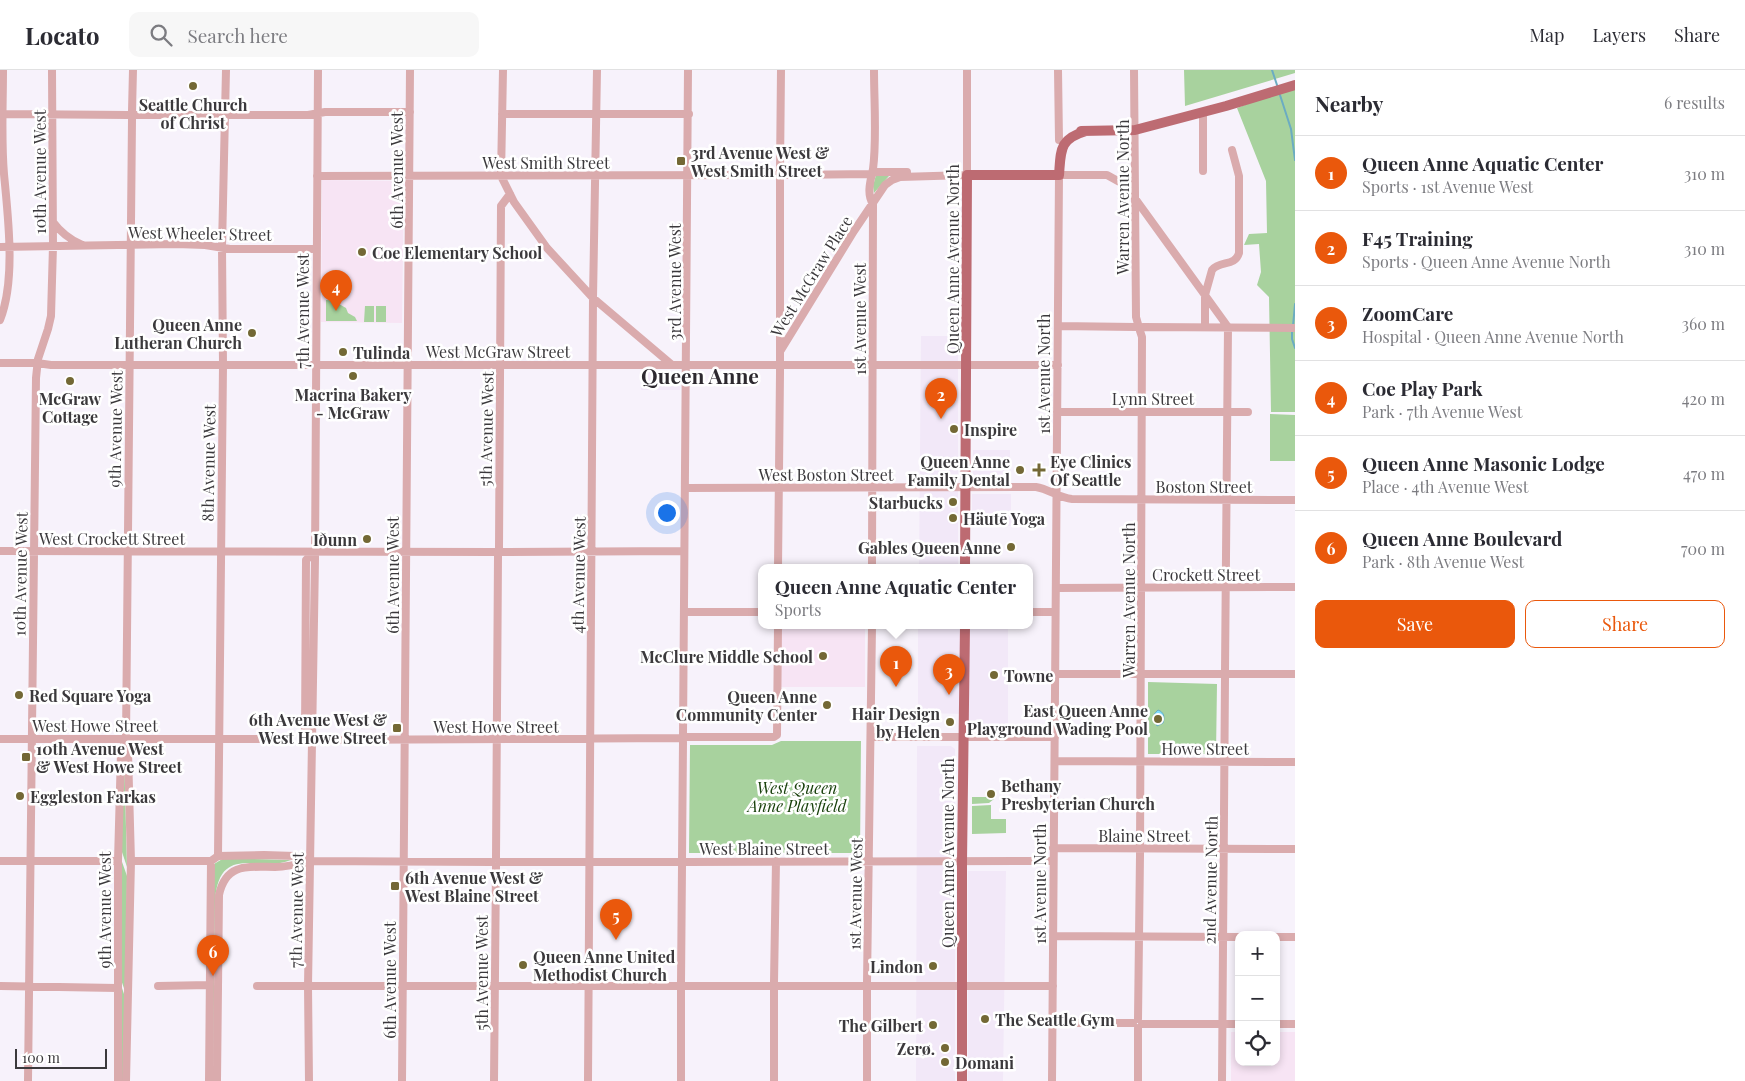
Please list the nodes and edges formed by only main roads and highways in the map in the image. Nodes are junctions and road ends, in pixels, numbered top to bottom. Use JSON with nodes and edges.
{"nodes":[{"id":1,"x":1295,"y":86,"type":"edge"},
{"id":2,"x":1086,"y":131,"type":"junction"},
{"id":3,"x":1025,"y":175,"type":"junction"},
{"id":4,"x":965,"y":564,"type":"edge"},
{"id":5,"x":965,"y":629,"type":"edge"},
{"id":6,"x":962,"y":1081,"type":"edge"}],
"edges":[{"from":1,"to":2,"type":"main road"},
{"from":2,"to":3,"type":"main road"},
{"from":2,"to":3,"type":"main road","name":"1st Avenue North"},
{"from":3,"to":4,"type":"main road","name":"Queen Anne Avenue North"},
{"from":5,"to":6,"type":"main road","name":"Queen Anne Avenue North"}]}
